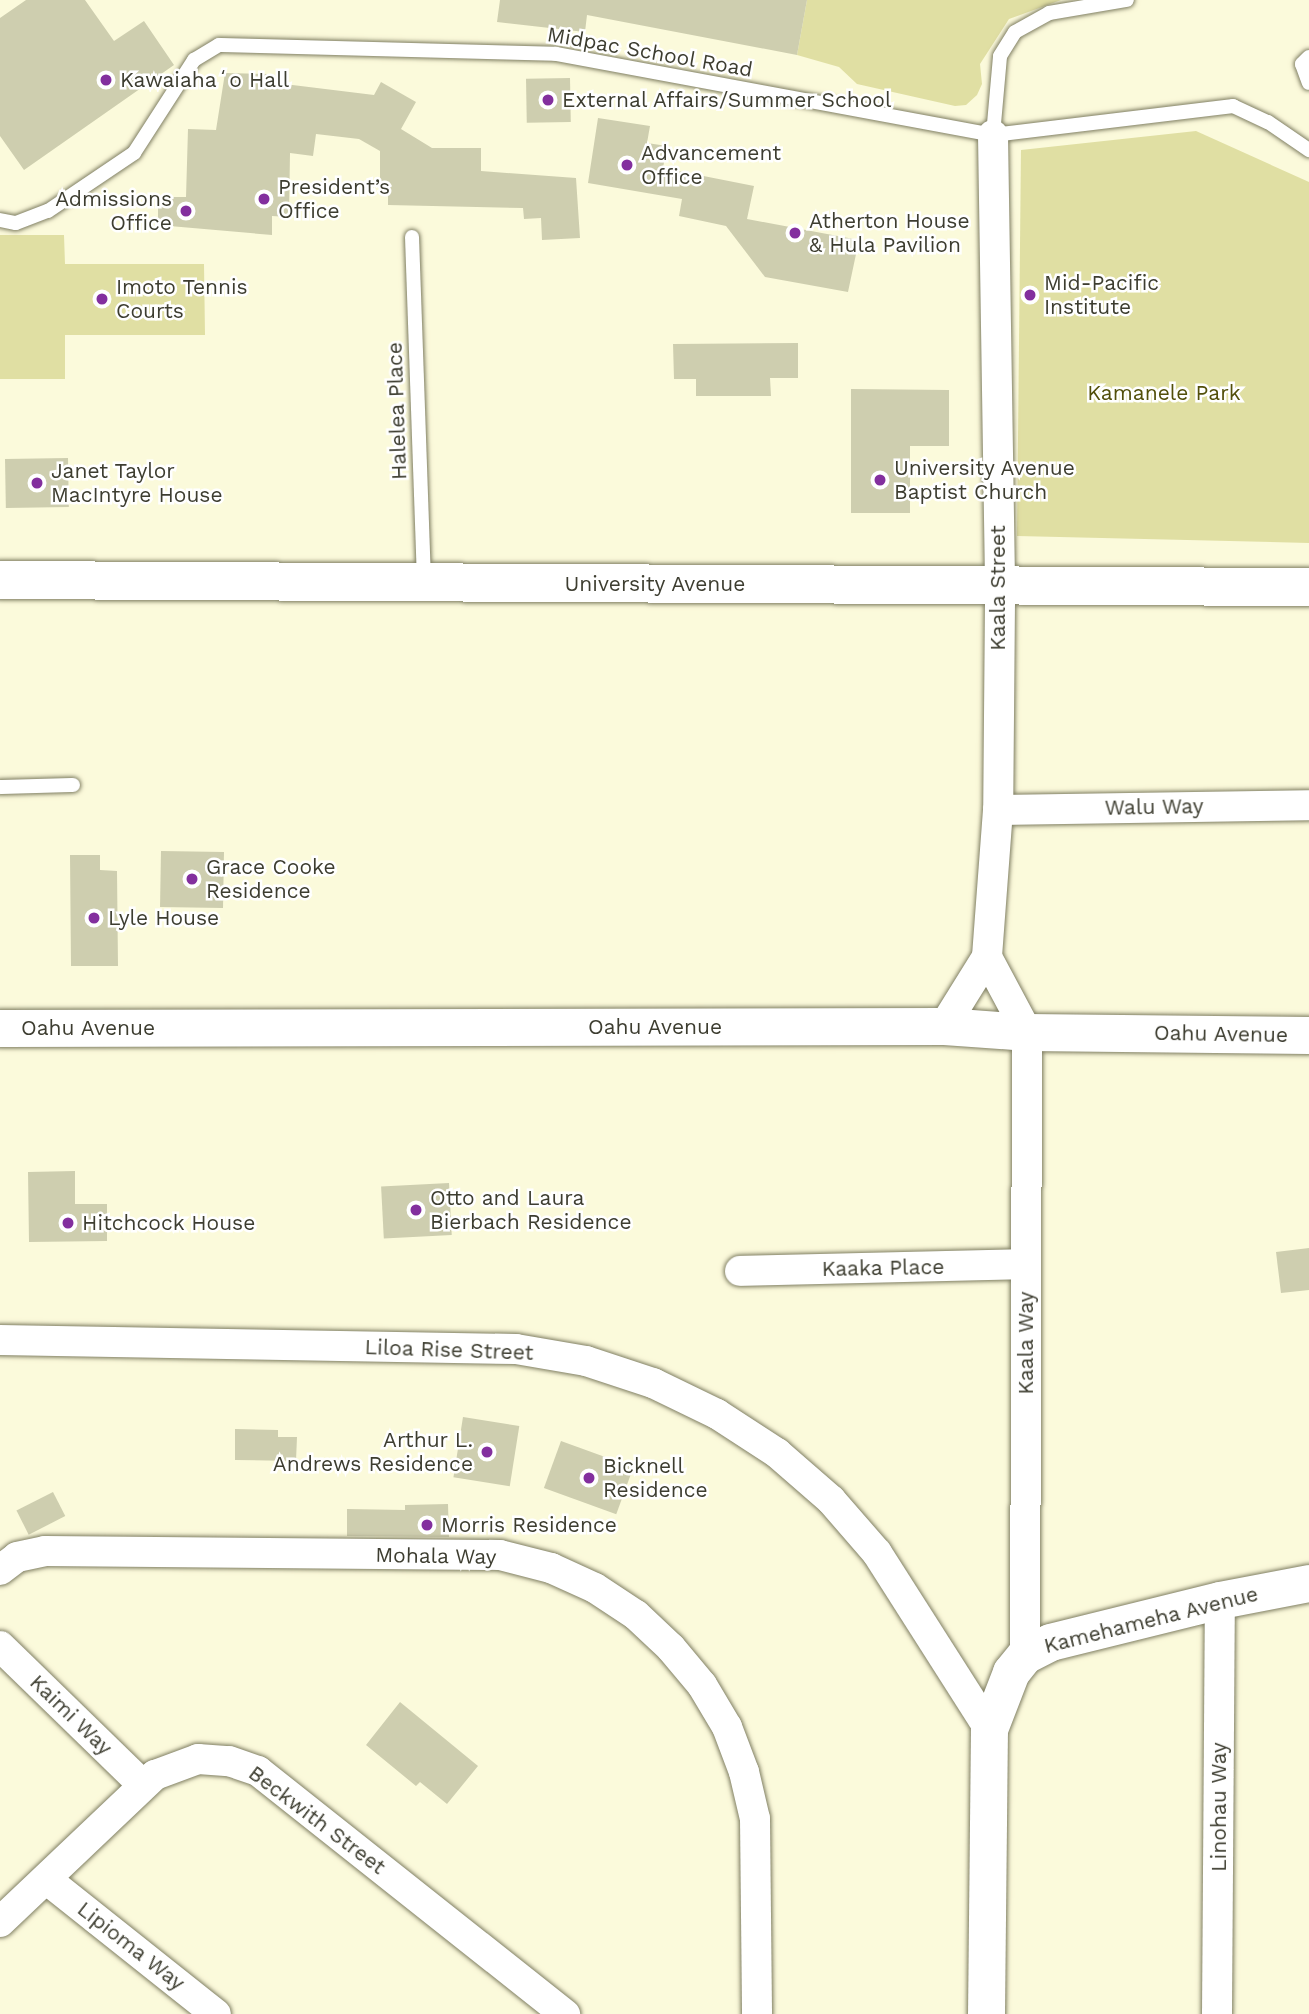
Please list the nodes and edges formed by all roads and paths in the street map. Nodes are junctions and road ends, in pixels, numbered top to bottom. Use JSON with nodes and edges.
{"nodes":[{"id":1,"x":1127,"y":0,"type":"edge"},
{"id":2,"x":1309,"y":57,"type":"edge"},
{"id":3,"x":1309,"y":83,"type":"edge"},
{"id":4,"x":993,"y":135,"type":"junction"},
{"id":5,"x":1309,"y":150,"type":"edge"},
{"id":6,"x":0,"y":220,"type":"edge"},
{"id":7,"x":412,"y":237,"type":"dead end"},
{"id":8,"x":0,"y":580,"type":"edge"},
{"id":9,"x":424,"y":584,"type":"junction"},
{"id":10,"x":1309,"y":587,"type":"edge"},
{"id":11,"x":1000,"y":589,"type":"junction"},
{"id":12,"x":74,"y":785,"type":"dead end"},
{"id":13,"x":0,"y":787,"type":"edge"},
{"id":14,"x":1309,"y":805,"type":"edge"},
{"id":15,"x":998,"y":810,"type":"junction"},
{"id":16,"x":987,"y":957,"type":"junction"},
{"id":17,"x":944,"y":1026,"type":"junction"},
{"id":18,"x":0,"y":1028,"type":"edge"},
{"id":19,"x":1027,"y":1032,"type":"junction"},
{"id":20,"x":1309,"y":1035,"type":"edge"},
{"id":21,"x":1026,"y":1264,"type":"junction"},
{"id":22,"x":740,"y":1271,"type":"dead end"},
{"id":23,"x":0,"y":1339,"type":"edge"},
{"id":24,"x":0,"y":1570,"type":"edge"},
{"id":25,"x":1309,"y":1583,"type":"edge"},
{"id":26,"x":1220,"y":1600,"type":"junction"},
{"id":27,"x":0,"y":1646,"type":"edge"},
{"id":28,"x":1025,"y":1655,"type":"junction"},
{"id":29,"x":989,"y":1729,"type":"junction"},
{"id":30,"x":142,"y":1784,"type":"junction"},
{"id":31,"x":46,"y":1879,"type":"junction"},
{"id":32,"x":0,"y":1922,"type":"edge"},
{"id":33,"x":216,"y":2014,"type":"edge"},
{"id":34,"x":565,"y":2014,"type":"edge"},
{"id":35,"x":757,"y":2014,"type":"edge"},
{"id":36,"x":986,"y":2014,"type":"edge"},
{"id":37,"x":1217,"y":2014,"type":"edge"}],
"edges":[{"from":1,"to":4,"type":"lane"},
{"from":2,"to":3,"type":"lane"},
{"from":4,"to":5,"type":"lane","name":"Midpac School Road"},
{"from":4,"to":6,"type":"lane","name":"Midpac School Road"},
{"from":4,"to":11,"type":"street","name":"Kaala Street"},
{"from":7,"to":9,"type":"lane","name":"Halelea Place"},
{"from":8,"to":9,"type":"main road","name":"University Avenue"},
{"from":9,"to":11,"type":"main road","name":"University Avenue"},
{"from":10,"to":11,"type":"main road","name":"University Avenue"},
{"from":11,"to":15,"type":"street","name":"Kaala Street"},
{"from":12,"to":13,"type":"lane"},
{"from":14,"to":15,"type":"street","name":"Walu Way"},
{"from":15,"to":16,"type":"street","name":"Kaala Street"},
{"from":16,"to":17,"type":"street","name":"Kaala Street"},
{"from":16,"to":19,"type":"street"},
{"from":17,"to":18,"type":"street","name":"Oahu Avenue"},
{"from":17,"to":19,"type":"street","name":"Oahu Avenue"},
{"from":19,"to":20,"type":"street","name":"Oahu Avenue"},
{"from":19,"to":21,"type":"street","name":"Kaala Way"},
{"from":21,"to":22,"type":"street","name":"Kaaka Place"},
{"from":21,"to":28,"type":"street","name":"Kaala Way"},
{"from":23,"to":29,"type":"street","name":"Liloa Rise Street"},
{"from":24,"to":35,"type":"street","name":"Mohala Way"},
{"from":25,"to":26,"type":"street","name":"Kamehameha Avenue"},
{"from":26,"to":28,"type":"street","name":"Kamehameha Avenue"},
{"from":26,"to":37,"type":"street","name":"Linohau Way"},
{"from":27,"to":30,"type":"street","name":"Kaimi Way"},
{"from":28,"to":29,"type":"street","name":"Kamehameha Avenue"},
{"from":29,"to":36,"type":"street","name":"Kamehameha Avenue"},
{"from":30,"to":31,"type":"street","name":"Beckwith Street"},
{"from":30,"to":34,"type":"street","name":"Beckwith Street"},
{"from":31,"to":32,"type":"street","name":"Beckwith Street"},
{"from":31,"to":33,"type":"street","name":"Lipioma Way"}]}
